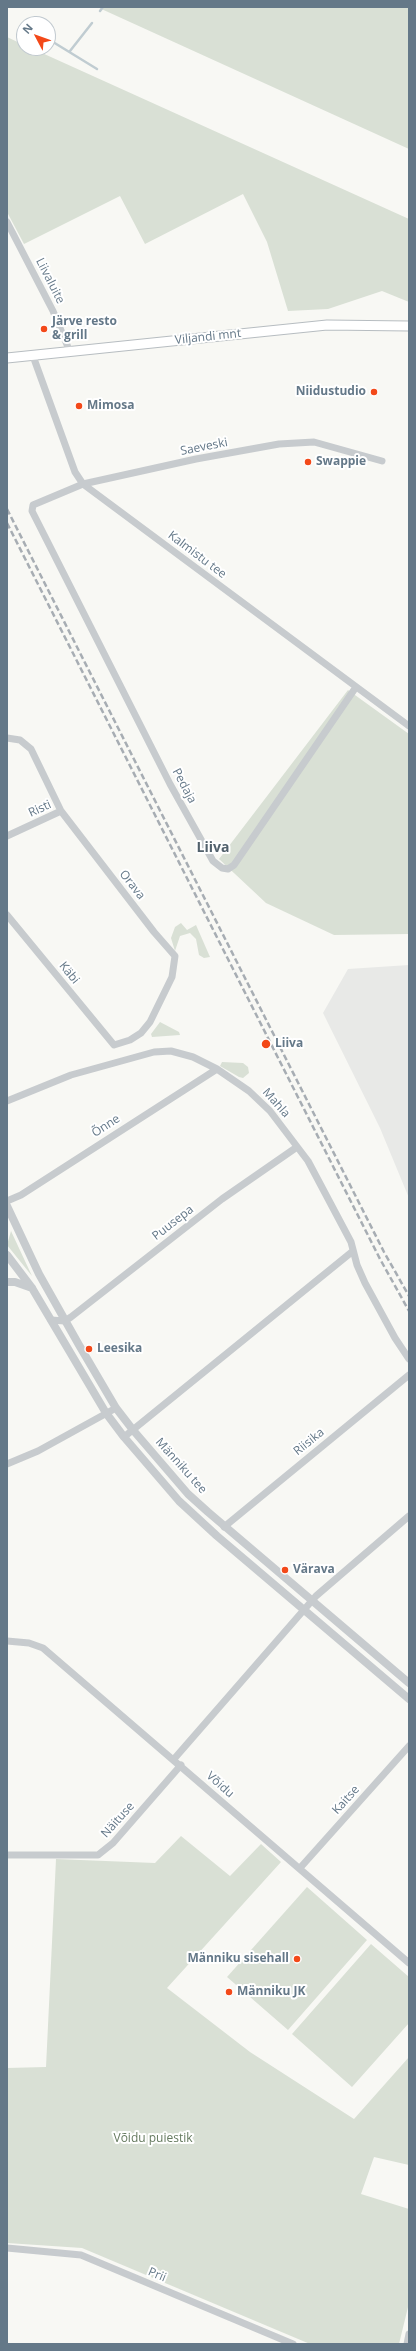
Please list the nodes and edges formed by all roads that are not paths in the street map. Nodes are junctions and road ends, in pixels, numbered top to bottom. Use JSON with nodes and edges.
{"nodes":[{"id":1,"x":7,"y":222,"type":"edge"},
{"id":2,"x":409,"y":326,"type":"edge"},
{"id":3,"x":70,"y":352,"type":"junction"},
{"id":4,"x":33,"y":356,"type":"junction"},
{"id":5,"x":7,"y":358,"type":"edge"},
{"id":6,"x":382,"y":461,"type":"dead end"},
{"id":7,"x":83,"y":484,"type":"junction"},
{"id":8,"x":33,"y":504,"type":"joint"},
{"id":9,"x":356,"y":687,"type":"junction"},
{"id":10,"x":409,"y":726,"type":"edge"},
{"id":11,"x":7,"y":738,"type":"edge"},
{"id":12,"x":61,"y":811,"type":"junction"},
{"id":13,"x":7,"y":836,"type":"edge"},
{"id":14,"x":7,"y":915,"type":"edge"},
{"id":15,"x":114,"y":1044,"type":"joint"},
{"id":16,"x":217,"y":1069,"type":"junction"},
{"id":17,"x":7,"y":1100,"type":"edge"},
{"id":18,"x":297,"y":1147,"type":"junction"},
{"id":19,"x":7,"y":1200,"type":"edge"},
{"id":20,"x":7,"y":1206,"type":"edge"},
{"id":21,"x":353,"y":1251,"type":"junction"},
{"id":22,"x":7,"y":1255,"type":"edge"},
{"id":23,"x":7,"y":1282,"type":"edge"},
{"id":24,"x":32,"y":1288,"type":"junction"},
{"id":25,"x":51,"y":1320,"type":"junction"},
{"id":26,"x":65,"y":1321,"type":"junction"},
{"id":27,"x":409,"y":1358,"type":"edge"},
{"id":28,"x":409,"y":1374,"type":"edge"},
{"id":29,"x":116,"y":1408,"type":"junction"},
{"id":30,"x":106,"y":1413,"type":"junction"},
{"id":31,"x":133,"y":1430,"type":"junction"},
{"id":32,"x":124,"y":1437,"type":"junction"},
{"id":33,"x":7,"y":1464,"type":"edge"},
{"id":34,"x":409,"y":1516,"type":"edge"},
{"id":35,"x":224,"y":1527,"type":"junction"},
{"id":36,"x":312,"y":1600,"type":"junction"},
{"id":37,"x":304,"y":1609,"type":"junction"},
{"id":38,"x":7,"y":1641,"type":"edge"},
{"id":39,"x":409,"y":1683,"type":"edge"},
{"id":40,"x":409,"y":1699,"type":"edge"},
{"id":41,"x":409,"y":1746,"type":"edge"},
{"id":42,"x":174,"y":1759,"type":"junction"},
{"id":43,"x":181,"y":1765,"type":"junction"},
{"id":44,"x":7,"y":1855,"type":"edge"},
{"id":45,"x":300,"y":1868,"type":"junction"},
{"id":46,"x":409,"y":1963,"type":"edge"},
{"id":47,"x":7,"y":2248,"type":"edge"},
{"id":48,"x":409,"y":2334,"type":"edge"},
{"id":49,"x":293,"y":2344,"type":"edge"},
{"id":50,"x":407,"y":2344,"type":"edge"}],
"edges":[{"from":1,"to":3,"type":"street","name":"Liivaluite"},
{"from":2,"to":3,"type":"main road","name":"Viljandi mnt"},
{"from":3,"to":4,"type":"main road","name":"Viljandi mnt"},
{"from":4,"to":5,"type":"main road","name":"Viljandi mnt"},
{"from":4,"to":7,"type":"street","name":"Kalmistu tee"},
{"from":6,"to":7,"type":"street","name":"Saeveski"},
{"from":7,"to":8,"type":"street","name":"Saeveski"},
{"from":7,"to":9,"type":"street","name":"Kalmistu tee"},
{"from":8,"to":9,"type":"street","name":"Pedaja"},
{"from":9,"to":10,"type":"street","name":"Kalmistu tee"},
{"from":11,"to":12,"type":"street","name":"Orava"},
{"from":12,"to":13,"type":"street","name":"Risti"},
{"from":12,"to":15,"type":"street","name":"Orava"},
{"from":14,"to":15,"type":"street","name":"Käbi"},
{"from":16,"to":17,"type":"street","name":"Mahla"},
{"from":16,"to":18,"type":"street","name":"Mahla"},
{"from":16,"to":19,"type":"street","name":"Õnne"},
{"from":18,"to":21,"type":"street","name":"Mahla"},
{"from":18,"to":26,"type":"street","name":"Puusepa"},
{"from":20,"to":26,"type":"street","name":"Männiku tee"},
{"from":21,"to":27,"type":"street","name":"Mahla"},
{"from":21,"to":31,"type":"street"},
{"from":22,"to":24,"type":"street","name":"Männiku tee"},
{"from":23,"to":24,"type":"street"},
{"from":24,"to":25,"type":"street","name":"Männiku tee"},
{"from":25,"to":26,"type":"street"},
{"from":25,"to":30,"type":"street","name":"Männiku tee"},
{"from":26,"to":29,"type":"street","name":"Männiku tee"},
{"from":28,"to":35,"type":"street","name":"Riisika"},
{"from":29,"to":30,"type":"street"},
{"from":29,"to":31,"type":"street","name":"Männiku tee"},
{"from":30,"to":32,"type":"street","name":"Männiku tee"},
{"from":30,"to":33,"type":"street"},
{"from":31,"to":32,"type":"street"},
{"from":31,"to":35,"type":"street","name":"Männiku tee"},
{"from":32,"to":37,"type":"street","name":"Männiku tee"},
{"from":34,"to":36,"type":"street"},
{"from":35,"to":36,"type":"street","name":"Männiku tee"},
{"from":36,"to":37,"type":"street"},
{"from":36,"to":39,"type":"street","name":"Männiku tee"},
{"from":37,"to":40,"type":"street","name":"Männiku tee"},
{"from":37,"to":42,"type":"street"},
{"from":38,"to":42,"type":"street","name":"Võidu"},
{"from":41,"to":45,"type":"street","name":"Kaitse"},
{"from":42,"to":43,"type":"street","name":"Võidu"},
{"from":43,"to":44,"type":"street","name":"Näituse"},
{"from":43,"to":45,"type":"street","name":"Võidu"},
{"from":45,"to":46,"type":"street","name":"Võidu"},
{"from":47,"to":49,"type":"street","name":"Prii"},
{"from":48,"to":50,"type":"street"}]}
